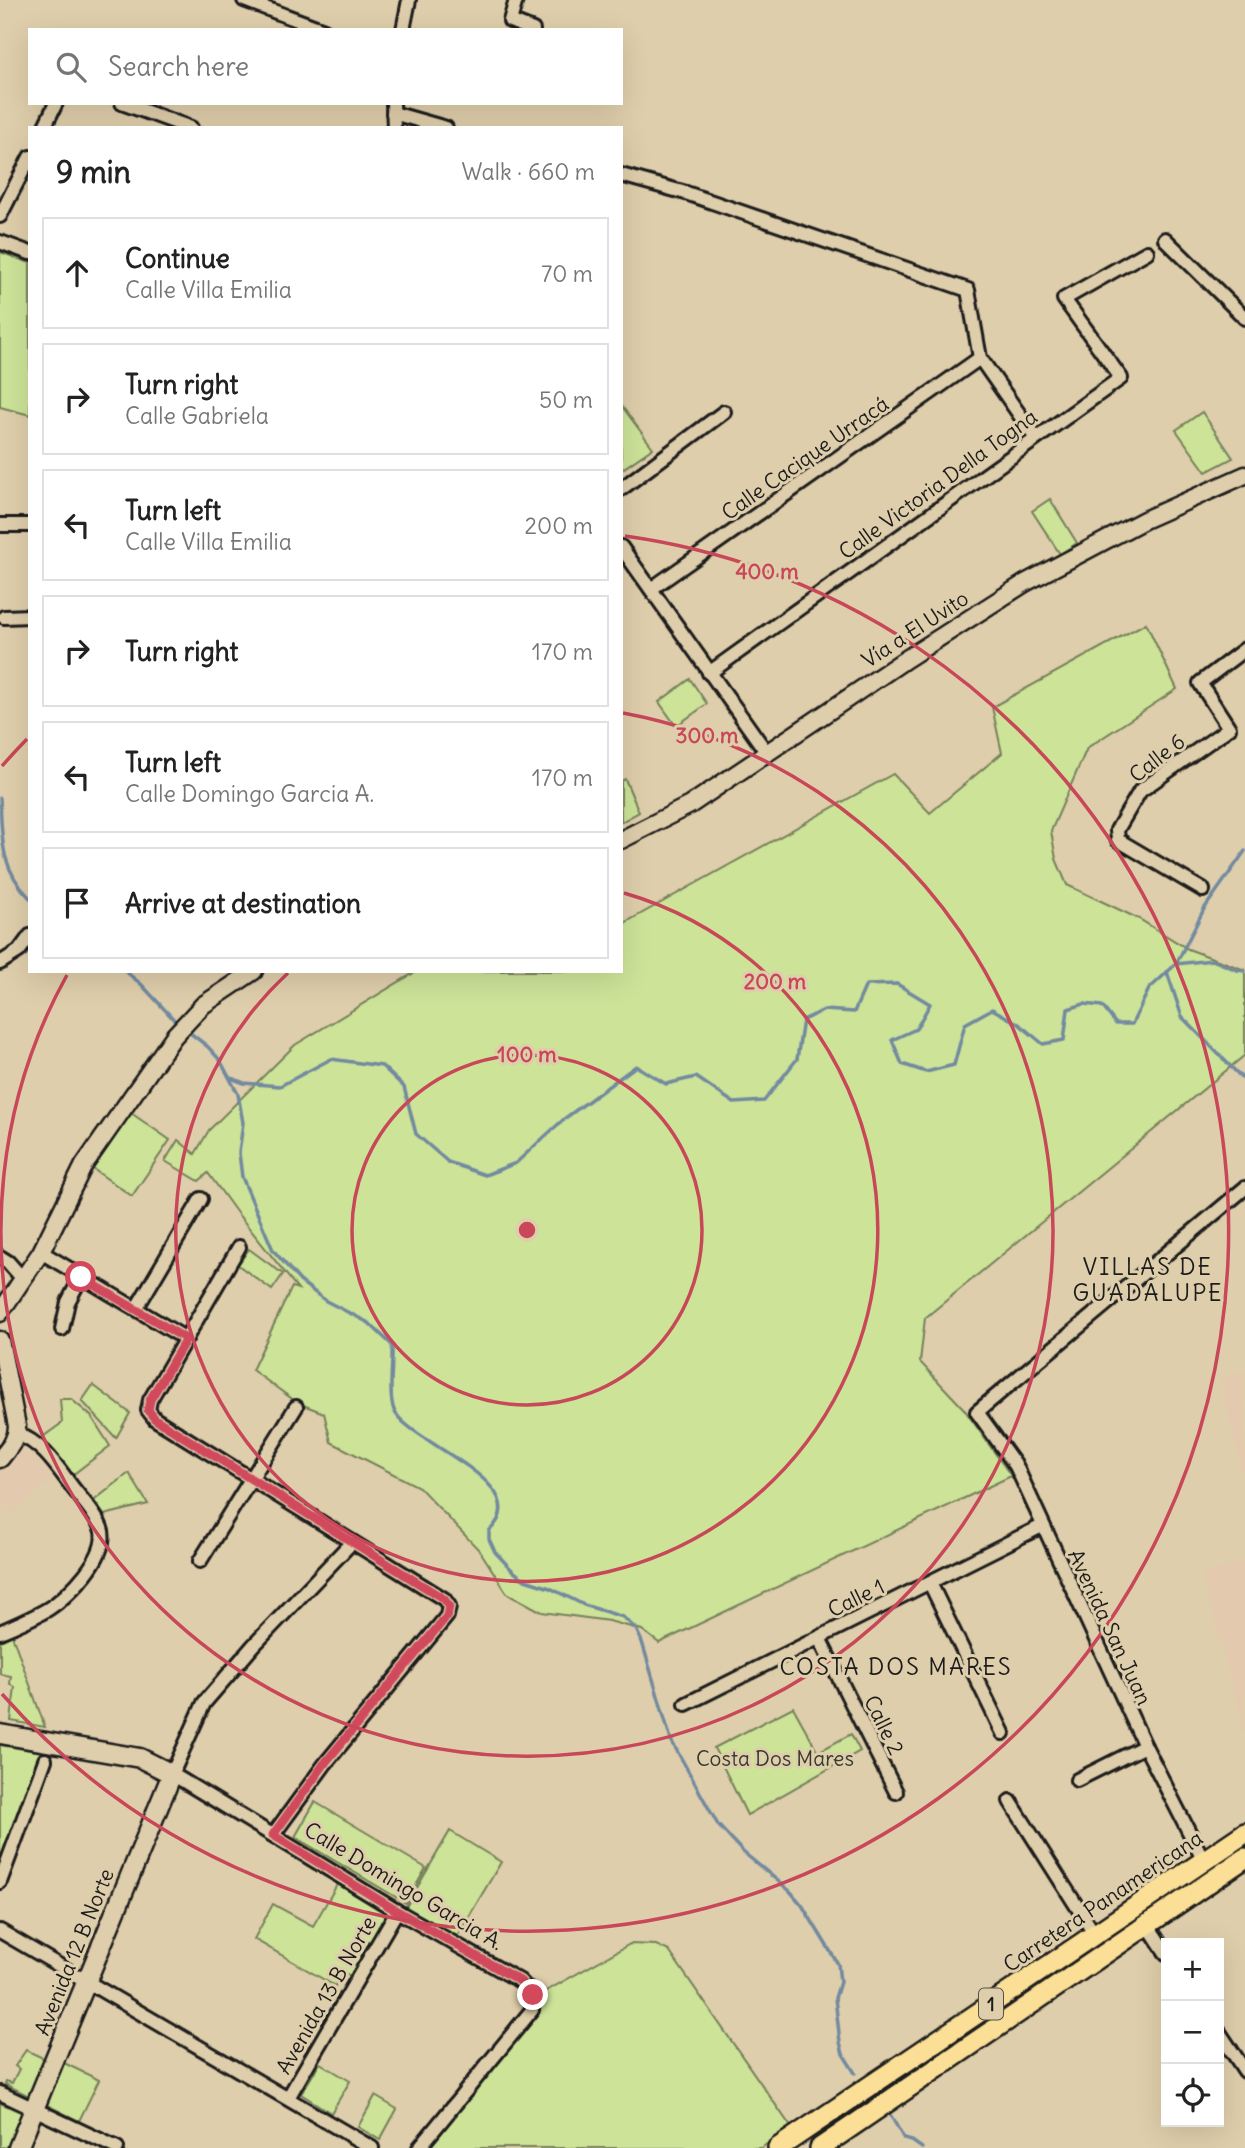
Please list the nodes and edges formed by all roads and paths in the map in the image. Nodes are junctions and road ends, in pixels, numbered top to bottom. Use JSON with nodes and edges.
{"nodes":[{"id":1,"x":409,"y":0,"type":"edge"},
{"id":2,"x":516,"y":0,"type":"edge"},
{"id":3,"x":248,"y":1,"type":"edge"},
{"id":4,"x":319,"y":28,"type":"edge"},
{"id":5,"x":403,"y":28,"type":"edge"},
{"id":6,"x":528,"y":28,"type":"edge"},
{"id":7,"x":55,"y":105,"type":"edge"},
{"id":8,"x":126,"y":105,"type":"edge"},
{"id":9,"x":393,"y":108,"type":"edge"},
{"id":10,"x":161,"y":123,"type":"edge"},
{"id":11,"x":45,"y":126,"type":"edge"},
{"id":12,"x":179,"y":126,"type":"edge"},
{"id":13,"x":394,"y":126,"type":"edge"},
{"id":14,"x":441,"y":126,"type":"edge"},
{"id":15,"x":28,"y":161,"type":"edge"},
{"id":16,"x":623,"y":177,"type":"edge"},
{"id":17,"x":0,"y":216,"type":"edge"},
{"id":18,"x":1165,"y":239,"type":"dead end"},
{"id":19,"x":0,"y":242,"type":"edge"},
{"id":20,"x":28,"y":252,"type":"edge"},
{"id":21,"x":1147,"y":252,"type":"dead end"},
{"id":22,"x":1245,"y":318,"type":"edge"},
{"id":23,"x":980,"y":358,"type":"junction"},
{"id":24,"x":724,"y":412,"type":"dead end"},
{"id":25,"x":1035,"y":437,"type":"junction"},
{"id":26,"x":1245,"y":475,"type":"edge"},
{"id":27,"x":623,"y":488,"type":"edge"},
{"id":28,"x":0,"y":525,"type":"edge"},
{"id":29,"x":28,"y":525,"type":"edge"},
{"id":30,"x":623,"y":550,"type":"edge"},
{"id":31,"x":652,"y":589,"type":"junction"},
{"id":32,"x":28,"y":616,"type":"edge"},
{"id":33,"x":4,"y":617,"type":"dead end"},
{"id":34,"x":1245,"y":649,"type":"edge"},
{"id":35,"x":709,"y":673,"type":"junction"},
{"id":36,"x":766,"y":753,"type":"junction"},
{"id":37,"x":623,"y":839,"type":"edge"},
{"id":38,"x":1203,"y":890,"type":"dead end"},
{"id":39,"x":28,"y":939,"type":"edge"},
{"id":40,"x":0,"y":963,"type":"edge"},
{"id":41,"x":251,"y":973,"type":"edge"},
{"id":42,"x":1245,"y":1188,"type":"edge"},
{"id":43,"x":201,"y":1199,"type":"dead end"},
{"id":44,"x":239,"y":1247,"type":"dead end"},
{"id":45,"x":41,"y":1252,"type":"junction"},
{"id":46,"x":0,"y":1256,"type":"edge"},
{"id":47,"x":81,"y":1277,"type":"junction"},
{"id":48,"x":23,"y":1279,"type":"junction"},
{"id":49,"x":136,"y":1309,"type":"junction"},
{"id":50,"x":0,"y":1313,"type":"edge"},
{"id":51,"x":62,"y":1329,"type":"dead end"},
{"id":52,"x":186,"y":1339,"type":"junction"},
{"id":53,"x":0,"y":1340,"type":"edge"},
{"id":54,"x":296,"y":1407,"type":"dead end"},
{"id":55,"x":17,"y":1434,"type":"junction"},
{"id":56,"x":0,"y":1459,"type":"edge"},
{"id":57,"x":253,"y":1478,"type":"junction"},
{"id":58,"x":1042,"y":1527,"type":"junction"},
{"id":59,"x":352,"y":1542,"type":"junction"},
{"id":60,"x":200,"y":1561,"type":"dead end"},
{"id":61,"x":930,"y":1583,"type":"junction"},
{"id":62,"x":0,"y":1632,"type":"edge"},
{"id":63,"x":819,"y":1638,"type":"junction"},
{"id":64,"x":686,"y":1704,"type":"dead end"},
{"id":65,"x":1003,"y":1733,"type":"dead end"},
{"id":66,"x":0,"y":1734,"type":"edge"},
{"id":67,"x":1145,"y":1746,"type":"junction"},
{"id":68,"x":45,"y":1760,"type":"dead end"},
{"id":69,"x":172,"y":1774,"type":"junction"},
{"id":70,"x":1077,"y":1780,"type":"dead end"},
{"id":71,"x":896,"y":1792,"type":"dead end"},
{"id":72,"x":1010,"y":1801,"type":"dead end"},
{"id":73,"x":1245,"y":1833,"type":"edge"},
{"id":74,"x":273,"y":1835,"type":"junction"},
{"id":75,"x":1245,"y":1858,"type":"edge"},
{"id":76,"x":1198,"y":1865,"type":"junction"},
{"id":77,"x":0,"y":1882,"type":"edge"},
{"id":78,"x":397,"y":1911,"type":"junction"},
{"id":79,"x":1147,"y":1924,"type":"junction"},
{"id":80,"x":0,"y":1931,"type":"edge"},
{"id":81,"x":1095,"y":1935,"type":"junction"},
{"id":82,"x":1161,"y":1945,"type":"edge"},
{"id":83,"x":1042,"y":1972,"type":"junction"},
{"id":84,"x":87,"y":1980,"type":"junction"},
{"id":85,"x":1224,"y":2040,"type":"edge"},
{"id":86,"x":1245,"y":2071,"type":"edge"},
{"id":87,"x":0,"y":2093,"type":"edge"},
{"id":88,"x":288,"y":2098,"type":"junction"},
{"id":89,"x":34,"y":2110,"type":"junction"},
{"id":90,"x":18,"y":2148,"type":"edge"},
{"id":91,"x":117,"y":2148,"type":"edge"},
{"id":92,"x":372,"y":2148,"type":"edge"},
{"id":93,"x":419,"y":2148,"type":"edge"},
{"id":94,"x":778,"y":2148,"type":"edge"},
{"id":95,"x":820,"y":2148,"type":"edge"}],
"edges":[{"from":1,"to":5,"type":"street"},
{"from":2,"to":6,"type":"street"},
{"from":3,"to":4,"type":"street"},
{"from":7,"to":11,"type":"street"},
{"from":8,"to":10,"type":"street"},
{"from":9,"to":13,"type":"street"},
{"from":9,"to":14,"type":"street"},
{"from":10,"to":12,"type":"street"},
{"from":15,"to":17,"type":"street"},
{"from":16,"to":23,"type":"street"},
{"from":18,"to":22,"type":"street"},
{"from":19,"to":20,"type":"street"},
{"from":21,"to":25,"type":"street","name":"Calle Victoria Della Togna"},
{"from":23,"to":25,"type":"street"},
{"from":23,"to":31,"type":"street","name":"Calle Cacique Urracá"},
{"from":24,"to":27,"type":"street"},
{"from":25,"to":35,"type":"street","name":"Calle Victoria Della Togna"},
{"from":26,"to":36,"type":"street","name":"Vía a El Uvito"},
{"from":28,"to":29,"type":"street"},
{"from":30,"to":31,"type":"street"},
{"from":31,"to":35,"type":"street"},
{"from":32,"to":33,"type":"street"},
{"from":34,"to":38,"type":"street","name":"Calle 6"},
{"from":35,"to":36,"type":"street"},
{"from":36,"to":37,"type":"street","name":"Vía a El Uvito"},
{"from":39,"to":40,"type":"street"},
{"from":41,"to":45,"type":"street"},
{"from":42,"to":58,"type":"street","name":"Avenida San Juan"},
{"from":43,"to":49,"type":"street"},
{"from":44,"to":52,"type":"street"},
{"from":45,"to":47,"type":"street"},
{"from":45,"to":48,"type":"street"},
{"from":46,"to":48,"type":"street"},
{"from":47,"to":49,"type":"street"},
{"from":47,"to":51,"type":"street"},
{"from":48,"to":50,"type":"street"},
{"from":49,"to":52,"type":"street"},
{"from":52,"to":57,"type":"street"},
{"from":53,"to":55,"type":"street"},
{"from":54,"to":57,"type":"street"},
{"from":55,"to":56,"type":"street"},
{"from":55,"to":62,"type":"street"},
{"from":57,"to":59,"type":"street"},
{"from":57,"to":60,"type":"street"},
{"from":58,"to":61,"type":"street","name":"Calle 1"},
{"from":58,"to":67,"type":"street","name":"Avenida San Juan"},
{"from":59,"to":69,"type":"street"},
{"from":59,"to":74,"type":"street"},
{"from":61,"to":63,"type":"street","name":"Calle 1"},
{"from":61,"to":65,"type":"street"},
{"from":63,"to":64,"type":"street","name":"Calle 1"},
{"from":63,"to":71,"type":"street","name":"Calle 2"},
{"from":66,"to":69,"type":"main road","name":"Calle Domingo Garcia A."},
{"from":67,"to":70,"type":"street"},
{"from":67,"to":76,"type":"street","name":"Avenida San Juan"},
{"from":68,"to":77,"type":"street"},
{"from":69,"to":74,"type":"street","name":"Calle Domingo Garcia A."},
{"from":69,"to":84,"type":"main road","name":"Avenida 12 B Norte"},
{"from":72,"to":81,"type":"street"},
{"from":73,"to":76,"type":"highway","name":"Carretera Panamericana","number":"1"},
{"from":74,"to":78,"type":"street","name":"Calle Domingo Garcia A."},
{"from":75,"to":79,"type":"highway","name":"Carretera Panamericana","number":"1"},
{"from":76,"to":79,"type":"highway"},
{"from":76,"to":81,"type":"highway","name":"Carretera Panamericana","number":"1"},
{"from":78,"to":88,"type":"street","name":"Avenida 13 B Norte"},
{"from":78,"to":93,"type":"street","name":"Calle Domingo Garcia A."},
{"from":79,"to":82,"type":"street"},
{"from":79,"to":83,"type":"highway"},
{"from":79,"to":95,"type":"highway","name":"Carretera Panamericana","number":"1"},
{"from":80,"to":84,"type":"street"},
{"from":81,"to":83,"type":"highway","name":"Carretera Panamericana","number":"1"},
{"from":83,"to":94,"type":"highway","name":"Carretera Panamericana","number":"1"},
{"from":84,"to":88,"type":"street"},
{"from":84,"to":89,"type":"main road","name":"Avenida 12 B Norte"},
{"from":85,"to":86,"type":"street"},
{"from":87,"to":89,"type":"street"},
{"from":88,"to":92,"type":"street"},
{"from":89,"to":90,"type":"main road","name":"Avenida 12 B Norte"},
{"from":89,"to":91,"type":"street"}]}
